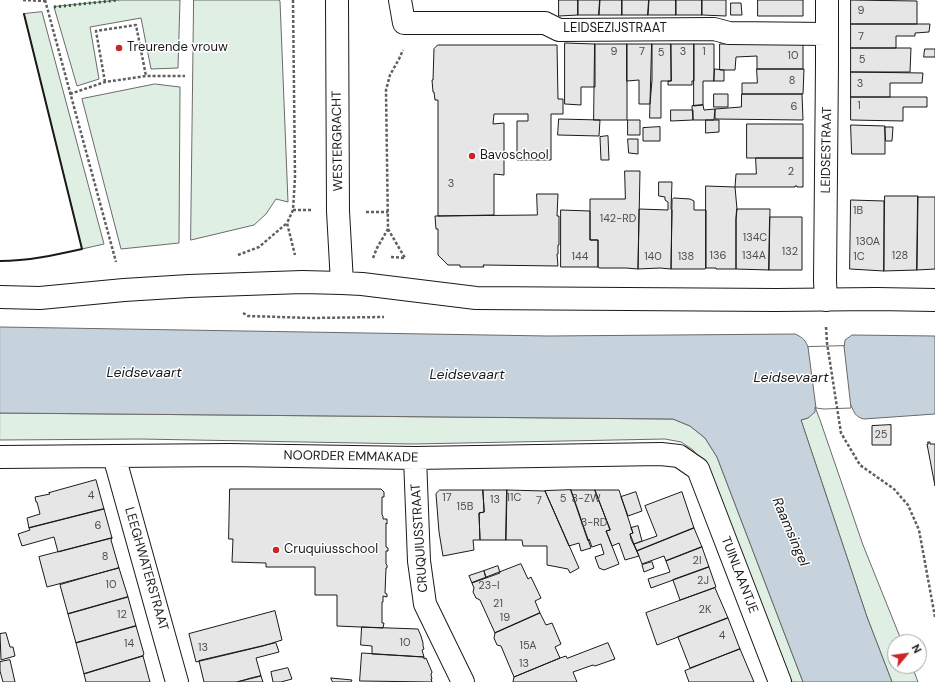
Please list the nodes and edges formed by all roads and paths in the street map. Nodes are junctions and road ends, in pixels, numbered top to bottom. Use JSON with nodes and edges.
{"nodes":[{"id":1,"x":23,"y":0,"type":"edge"},
{"id":2,"x":293,"y":0,"type":"edge"},
{"id":3,"x":337,"y":0,"type":"edge"},
{"id":4,"x":400,"y":0,"type":"edge"},
{"id":5,"x":827,"y":0,"type":"edge"},
{"id":6,"x":45,"y":1,"type":"edge"},
{"id":7,"x":827,"y":34,"type":"junction"},
{"id":8,"x":404,"y":46,"type":"dead end"},
{"id":9,"x":146,"y":76,"type":"junction"},
{"id":10,"x":185,"y":76,"type":"dead end"},
{"id":11,"x":105,"y":82,"type":"junction"},
{"id":12,"x":70,"y":94,"type":"junction"},
{"id":13,"x":302,"y":282,"type":"junction"},
{"id":14,"x":352,"y":283,"type":"junction"},
{"id":15,"x":124,"y":290,"type":"junction"},
{"id":16,"x":0,"y":298,"type":"edge"},
{"id":17,"x":826,"y":300,"type":"junction"},
{"id":18,"x":935,"y":300,"type":"edge"},
{"id":19,"x":312,"y":318,"type":"dead end"},
{"id":20,"x":828,"y":346,"type":"dead end"},
{"id":21,"x":114,"y":456,"type":"junction"},
{"id":22,"x":0,"y":457,"type":"edge"},
{"id":23,"x":415,"y":458,"type":"junction"},
{"id":24,"x":698,"y":469,"type":"joint"},
{"id":25,"x":935,"y":617,"type":"edge"},
{"id":26,"x":177,"y":682,"type":"edge"},
{"id":27,"x":463,"y":682,"type":"edge"},
{"id":28,"x":780,"y":682,"type":"edge"}],
"edges":[{"from":1,"to":6,"type":"path"},
{"from":2,"to":13,"type":"path"},
{"from":3,"to":14,"type":"street","name":"WESTERGRACHT"},
{"from":4,"to":7,"type":"street","name":"LEIDSEZIJSTRAAT"},
{"from":5,"to":7,"type":"street","name":"LEIDSESTRAAT"},
{"from":6,"to":12,"type":"path"},
{"from":7,"to":17,"type":"street","name":"LEIDSESTRAAT"},
{"from":8,"to":14,"type":"path"},
{"from":9,"to":10,"type":"path"},
{"from":9,"to":11,"type":"path"},
{"from":9,"to":11,"type":"path"},
{"from":11,"to":12,"type":"path"},
{"from":12,"to":15,"type":"path"},
{"from":13,"to":14,"type":"street"},
{"from":13,"to":15,"type":"street"},
{"from":13,"to":19,"type":"path"},
{"from":14,"to":17,"type":"street"},
{"from":15,"to":16,"type":"street"},
{"from":17,"to":18,"type":"street"},
{"from":20,"to":25,"type":"path"},
{"from":21,"to":22,"type":"street","name":"NOORDER EMMAKADE"},
{"from":21,"to":23,"type":"street","name":"NOORDER EMMAKADE"},
{"from":21,"to":26,"type":"street","name":"LEEGHWATERSTRAAT"},
{"from":23,"to":24,"type":"street","name":"NOORDER EMMAKADE"},
{"from":23,"to":27,"type":"street","name":"CRUQUIUSSTRAAT"},
{"from":24,"to":28,"type":"street","name":"TUINLAANTJE"}]}
